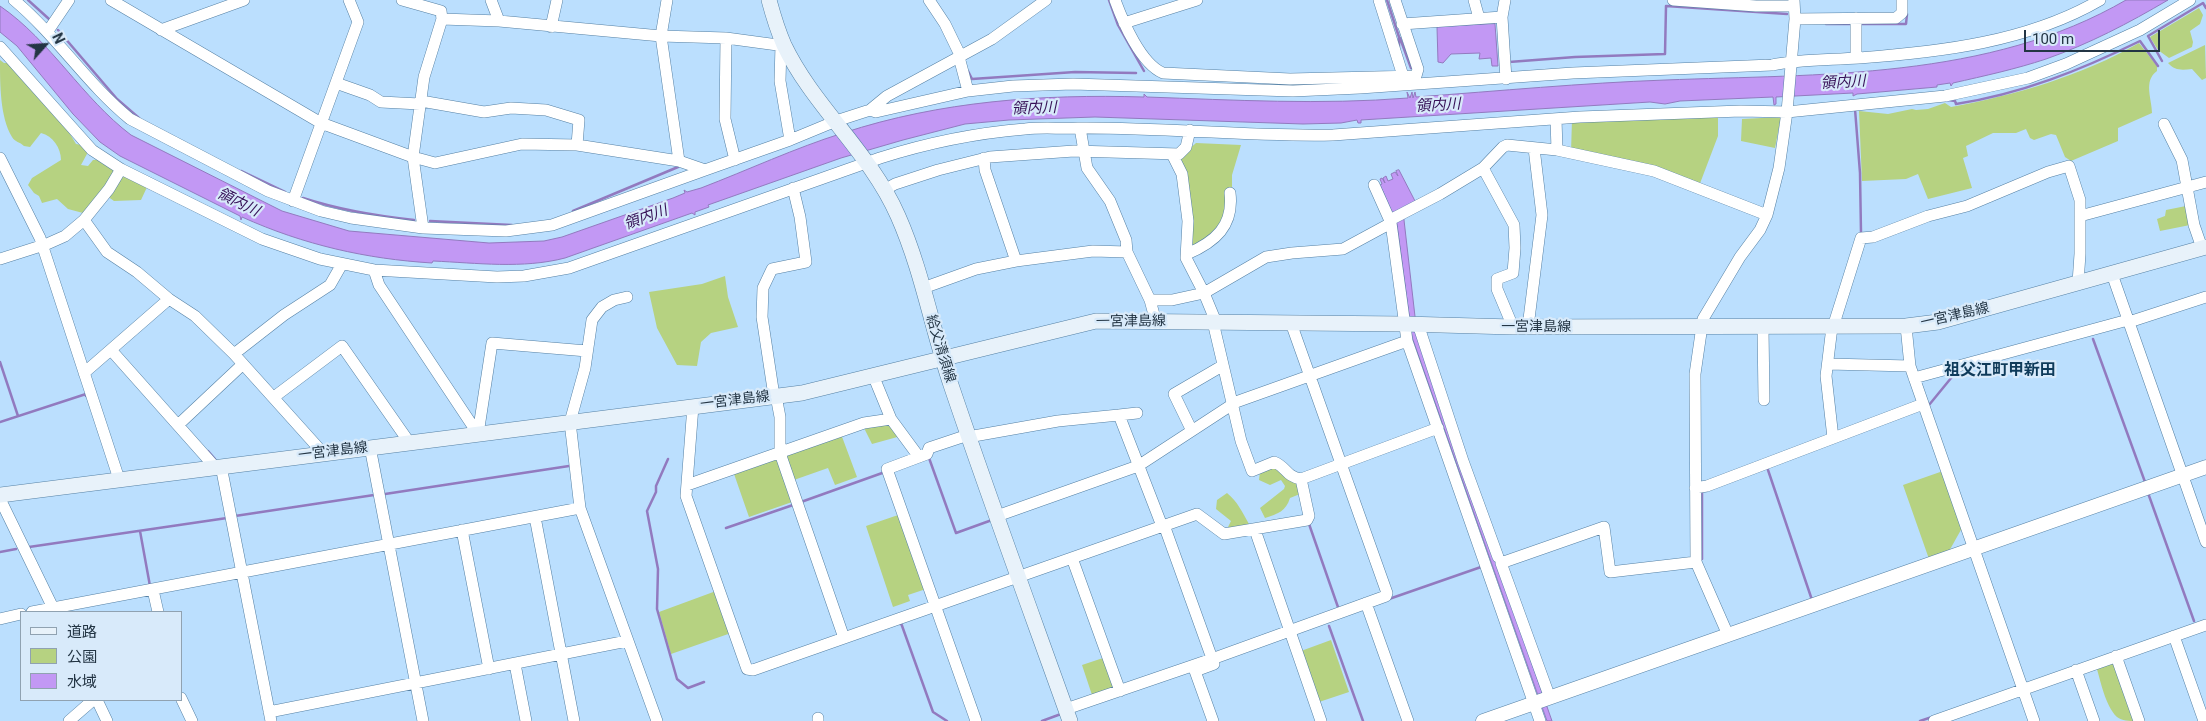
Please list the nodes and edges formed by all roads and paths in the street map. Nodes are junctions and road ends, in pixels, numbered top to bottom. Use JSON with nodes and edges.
{"nodes":[{"id":1,"x":14,"y":0,"type":"edge"},
{"id":2,"x":69,"y":0,"type":"edge"},
{"id":3,"x":111,"y":0,"type":"edge"},
{"id":4,"x":244,"y":0,"type":"edge"},
{"id":5,"x":349,"y":0,"type":"edge"},
{"id":6,"x":402,"y":0,"type":"edge"},
{"id":7,"x":492,"y":0,"type":"edge"},
{"id":8,"x":558,"y":0,"type":"edge"},
{"id":9,"x":669,"y":0,"type":"edge"},
{"id":10,"x":769,"y":0,"type":"edge"},
{"id":11,"x":929,"y":0,"type":"edge"},
{"id":12,"x":1115,"y":0,"type":"edge"},
{"id":13,"x":1173,"y":0,"type":"edge"},
{"id":14,"x":1197,"y":0,"type":"edge"},
{"id":15,"x":1378,"y":0,"type":"edge"},
{"id":16,"x":1395,"y":0,"type":"edge"},
{"id":17,"x":1474,"y":0,"type":"edge"},
{"id":18,"x":1505,"y":0,"type":"edge"},
{"id":19,"x":1673,"y":0,"type":"edge"},
{"id":20,"x":1902,"y":0,"type":"edge"},
{"id":21,"x":2100,"y":0,"type":"edge"},
{"id":22,"x":2190,"y":0,"type":"edge"},
{"id":23,"x":1040,"y":2,"type":"edge"},
{"id":24,"x":1794,"y":3,"type":"edge"},
{"id":25,"x":2086,"y":4,"type":"edge"},
{"id":26,"x":1502,"y":17,"type":"junction"},
{"id":27,"x":1479,"y":18,"type":"junction"},
{"id":28,"x":1856,"y":18,"type":"junction"},
{"id":29,"x":442,"y":19,"type":"junction"},
{"id":30,"x":1795,"y":19,"type":"junction"},
{"id":31,"x":1122,"y":20,"type":"junction"},
{"id":32,"x":499,"y":22,"type":"junction"},
{"id":33,"x":1402,"y":24,"type":"junction"},
{"id":34,"x":552,"y":27,"type":"junction"},
{"id":35,"x":161,"y":30,"type":"junction"},
{"id":36,"x":48,"y":31,"type":"junction"},
{"id":37,"x":660,"y":36,"type":"junction"},
{"id":38,"x":726,"y":38,"type":"junction"},
{"id":39,"x":783,"y":45,"type":"junction"},
{"id":40,"x":0,"y":47,"type":"edge"},
{"id":41,"x":960,"y":57,"type":"junction"},
{"id":42,"x":1856,"y":58,"type":"junction"},
{"id":43,"x":1792,"y":63,"type":"junction"},
{"id":44,"x":1403,"y":76,"type":"junction"},
{"id":45,"x":1506,"y":79,"type":"junction"},
{"id":46,"x":336,"y":83,"type":"junction"},
{"id":47,"x":968,"y":91,"type":"junction"},
{"id":48,"x":421,"y":103,"type":"junction"},
{"id":49,"x":870,"y":110,"type":"junction"},
{"id":50,"x":1788,"y":110,"type":"junction"},
{"id":51,"x":1556,"y":119,"type":"junction"},
{"id":52,"x":321,"y":123,"type":"junction"},
{"id":53,"x":838,"y":123,"type":"junction"},
{"id":54,"x":2164,"y":124,"type":"dead end"},
{"id":55,"x":1080,"y":128,"type":"junction"},
{"id":56,"x":1190,"y":130,"type":"junction"},
{"id":57,"x":790,"y":140,"type":"junction"},
{"id":58,"x":577,"y":145,"type":"junction"},
{"id":59,"x":1534,"y":148,"type":"junction"},
{"id":60,"x":1557,"y":150,"type":"junction"},
{"id":61,"x":1083,"y":151,"type":"junction"},
{"id":62,"x":1172,"y":154,"type":"junction"},
{"id":63,"x":413,"y":157,"type":"junction"},
{"id":64,"x":0,"y":158,"type":"edge"},
{"id":65,"x":984,"y":158,"type":"junction"},
{"id":66,"x":735,"y":160,"type":"junction"},
{"id":67,"x":679,"y":161,"type":"junction"},
{"id":68,"x":866,"y":161,"type":"junction"},
{"id":69,"x":1484,"y":168,"type":"junction"},
{"id":70,"x":122,"y":169,"type":"junction"},
{"id":71,"x":705,"y":170,"type":"junction"},
{"id":72,"x":2206,"y":182,"type":"edge"},
{"id":73,"x":1374,"y":185,"type":"dead end"},
{"id":74,"x":793,"y":188,"type":"junction"},
{"id":75,"x":2186,"y":188,"type":"junction"},
{"id":76,"x":886,"y":189,"type":"junction"},
{"id":77,"x":1230,"y":193,"type":"dead end"},
{"id":78,"x":293,"y":201,"type":"junction"},
{"id":79,"x":1768,"y":215,"type":"junction"},
{"id":80,"x":2080,"y":216,"type":"junction"},
{"id":81,"x":84,"y":220,"type":"junction"},
{"id":82,"x":1392,"y":220,"type":"junction"},
{"id":83,"x":423,"y":228,"type":"junction"},
{"id":84,"x":41,"y":246,"type":"junction"},
{"id":85,"x":2205,"y":249,"type":"edge"},
{"id":86,"x":1127,"y":252,"type":"junction"},
{"id":87,"x":1186,"y":254,"type":"junction"},
{"id":88,"x":0,"y":259,"type":"edge"},
{"id":89,"x":1016,"y":261,"type":"junction"},
{"id":90,"x":342,"y":264,"type":"junction"},
{"id":91,"x":374,"y":270,"type":"junction"},
{"id":92,"x":2112,"y":274,"type":"junction"},
{"id":93,"x":2078,"y":284,"type":"junction"},
{"id":94,"x":923,"y":288,"type":"junction"},
{"id":95,"x":1204,"y":293,"type":"junction"},
{"id":96,"x":627,"y":297,"type":"dead end"},
{"id":97,"x":2206,"y":297,"type":"edge"},
{"id":98,"x":169,"y":299,"type":"junction"},
{"id":99,"x":1150,"y":300,"type":"junction"},
{"id":100,"x":2128,"y":321,"type":"junction"},
{"id":101,"x":1156,"y":322,"type":"junction"},
{"id":102,"x":1215,"y":322,"type":"junction"},
{"id":103,"x":1292,"y":323,"type":"junction"},
{"id":104,"x":1411,"y":324,"type":"junction"},
{"id":105,"x":1906,"y":326,"type":"junction"},
{"id":106,"x":1521,"y":327,"type":"junction"},
{"id":107,"x":1833,"y":327,"type":"junction"},
{"id":108,"x":1702,"y":328,"type":"junction"},
{"id":109,"x":1763,"y":328,"type":"junction"},
{"id":110,"x":1407,"y":341,"type":"junction"},
{"id":111,"x":112,"y":350,"type":"junction"},
{"id":112,"x":587,"y":351,"type":"junction"},
{"id":113,"x":234,"y":354,"type":"junction"},
{"id":114,"x":942,"y":359,"type":"junction"},
{"id":115,"x":243,"y":364,"type":"junction"},
{"id":116,"x":1828,"y":364,"type":"junction"},
{"id":117,"x":1222,"y":366,"type":"junction"},
{"id":118,"x":1910,"y":366,"type":"junction"},
{"id":119,"x":84,"y":373,"type":"junction"},
{"id":120,"x":1310,"y":374,"type":"junction"},
{"id":121,"x":874,"y":375,"type":"junction"},
{"id":122,"x":1914,"y":378,"type":"junction"},
{"id":123,"x":775,"y":396,"type":"junction"},
{"id":124,"x":274,"y":397,"type":"junction"},
{"id":125,"x":1764,"y":400,"type":"dead end"},
{"id":126,"x":1233,"y":403,"type":"junction"},
{"id":127,"x":1923,"y":404,"type":"junction"},
{"id":128,"x":693,"y":406,"type":"junction"},
{"id":129,"x":1137,"y":413,"type":"dead end"},
{"id":130,"x":1119,"y":415,"type":"junction"},
{"id":131,"x":891,"y":419,"type":"junction"},
{"id":132,"x":570,"y":422,"type":"junction"},
{"id":133,"x":178,"y":425,"type":"junction"},
{"id":134,"x":1438,"y":428,"type":"junction"},
{"id":135,"x":1191,"y":429,"type":"junction"},
{"id":136,"x":478,"y":434,"type":"junction"},
{"id":137,"x":968,"y":436,"type":"junction"},
{"id":138,"x":1833,"y":438,"type":"junction"},
{"id":139,"x":409,"y":442,"type":"junction"},
{"id":140,"x":370,"y":448,"type":"junction"},
{"id":141,"x":323,"y":453,"type":"junction"},
{"id":142,"x":780,"y":453,"type":"junction"},
{"id":143,"x":919,"y":457,"type":"junction"},
{"id":144,"x":1341,"y":464,"type":"junction"},
{"id":145,"x":218,"y":466,"type":"junction"},
{"id":146,"x":1138,"y":466,"type":"junction"},
{"id":147,"x":2206,"y":467,"type":"edge"},
{"id":148,"x":2182,"y":475,"type":"junction"},
{"id":149,"x":119,"y":479,"type":"junction"},
{"id":150,"x":1301,"y":479,"type":"junction"},
{"id":151,"x":687,"y":485,"type":"junction"},
{"id":152,"x":1695,"y":488,"type":"junction"},
{"id":153,"x":0,"y":495,"type":"edge"},
{"id":154,"x":0,"y":500,"type":"edge"},
{"id":155,"x":580,"y":508,"type":"junction"},
{"id":156,"x":997,"y":516,"type":"junction"},
{"id":157,"x":534,"y":517,"type":"junction"},
{"id":158,"x":1163,"y":526,"type":"junction"},
{"id":159,"x":462,"y":530,"type":"junction"},
{"id":160,"x":1255,"y":530,"type":"junction"},
{"id":161,"x":2206,"y":542,"type":"edge"},
{"id":162,"x":389,"y":544,"type":"junction"},
{"id":163,"x":1973,"y":549,"type":"junction"},
{"id":164,"x":1072,"y":558,"type":"junction"},
{"id":165,"x":1497,"y":558,"type":"junction"},
{"id":166,"x":1696,"y":558,"type":"junction"},
{"id":167,"x":242,"y":572,"type":"junction"},
{"id":168,"x":1019,"y":576,"type":"junction"},
{"id":169,"x":153,"y":590,"type":"junction"},
{"id":170,"x":1366,"y":603,"type":"junction"},
{"id":171,"x":936,"y":606,"type":"junction"},
{"id":172,"x":54,"y":610,"type":"edge"},
{"id":173,"x":158,"y":611,"type":"edge"},
{"id":174,"x":20,"y":614,"type":"edge"},
{"id":175,"x":0,"y":619,"type":"edge"},
{"id":176,"x":2206,"y":625,"type":"edge"},
{"id":177,"x":1290,"y":631,"type":"junction"},
{"id":178,"x":1728,"y":635,"type":"junction"},
{"id":179,"x":2174,"y":636,"type":"junction"},
{"id":180,"x":844,"y":638,"type":"junction"},
{"id":181,"x":627,"y":641,"type":"junction"},
{"id":182,"x":562,"y":654,"type":"junction"},
{"id":183,"x":2116,"y":656,"type":"junction"},
{"id":184,"x":1212,"y":659,"type":"junction"},
{"id":185,"x":515,"y":664,"type":"junction"},
{"id":186,"x":489,"y":669,"type":"junction"},
{"id":187,"x":2076,"y":670,"type":"junction"},
{"id":188,"x":416,"y":683,"type":"junction"},
{"id":189,"x":2022,"y":689,"type":"junction"},
{"id":190,"x":1120,"y":691,"type":"junction"},
{"id":191,"x":182,"y":700,"type":"edge"},
{"id":192,"x":94,"y":701,"type":"edge"},
{"id":193,"x":96,"y":701,"type":"edge"},
{"id":194,"x":1542,"y":701,"type":"junction"},
{"id":195,"x":1068,"y":715,"type":"edge"},
{"id":196,"x":270,"y":716,"type":"edge"},
{"id":197,"x":1941,"y":720,"type":"edge"},
{"id":198,"x":69,"y":721,"type":"edge"},
{"id":199,"x":107,"y":721,"type":"edge"},
{"id":200,"x":192,"y":721,"type":"edge"},
{"id":201,"x":423,"y":721,"type":"edge"},
{"id":202,"x":526,"y":721,"type":"edge"},
{"id":203,"x":574,"y":721,"type":"edge"},
{"id":204,"x":657,"y":721,"type":"edge"},
{"id":205,"x":976,"y":721,"type":"edge"},
{"id":206,"x":1213,"y":721,"type":"edge"},
{"id":207,"x":1321,"y":721,"type":"edge"},
{"id":208,"x":1408,"y":721,"type":"edge"},
{"id":209,"x":1483,"y":721,"type":"edge"},
{"id":210,"x":1540,"y":721,"type":"edge"},
{"id":211,"x":2034,"y":721,"type":"edge"},
{"id":212,"x":2094,"y":721,"type":"edge"},
{"id":213,"x":2139,"y":721,"type":"edge"},
{"id":214,"x":2204,"y":721,"type":"edge"}],
"edges":[{"from":1,"to":36,"type":"street"},
{"from":2,"to":36,"type":"street"},
{"from":3,"to":35,"type":"street"},
{"from":4,"to":35,"type":"street"},
{"from":5,"to":46,"type":"street"},
{"from":6,"to":29,"type":"street"},
{"from":7,"to":32,"type":"street"},
{"from":8,"to":34,"type":"street"},
{"from":9,"to":37,"type":"street"},
{"from":10,"to":39,"type":"main road","name":"給父清須線"},
{"from":11,"to":41,"type":"street"},
{"from":12,"to":31,"type":"street"},
{"from":13,"to":31,"type":"street"},
{"from":14,"to":31,"type":"street"},
{"from":15,"to":44,"type":"street"},
{"from":16,"to":33,"type":"street"},
{"from":17,"to":27,"type":"street"},
{"from":18,"to":26,"type":"street"},
{"from":19,"to":24,"type":"street"},
{"from":20,"to":28,"type":"street"},
{"from":21,"to":25,"type":"street"},
{"from":22,"to":50,"type":"street"},
{"from":23,"to":41,"type":"street"},
{"from":24,"to":30,"type":"street"},
{"from":25,"to":42,"type":"street"},
{"from":26,"to":27,"type":"street"},
{"from":26,"to":45,"type":"street"},
{"from":27,"to":33,"type":"street"},
{"from":28,"to":30,"type":"street"},
{"from":28,"to":42,"type":"street"},
{"from":29,"to":32,"type":"street"},
{"from":29,"to":48,"type":"street"},
{"from":30,"to":43,"type":"street"},
{"from":31,"to":44,"type":"street"},
{"from":32,"to":34,"type":"street"},
{"from":33,"to":44,"type":"street"},
{"from":34,"to":37,"type":"street"},
{"from":35,"to":52,"type":"street"},
{"from":36,"to":78,"type":"street"},
{"from":37,"to":38,"type":"street"},
{"from":37,"to":67,"type":"street"},
{"from":38,"to":39,"type":"street"},
{"from":38,"to":66,"type":"street"},
{"from":39,"to":53,"type":"main road","name":"給父清須線"},
{"from":39,"to":57,"type":"street"},
{"from":40,"to":70,"type":"street"},
{"from":41,"to":47,"type":"street"},
{"from":41,"to":49,"type":"street"},
{"from":42,"to":43,"type":"street"},
{"from":43,"to":45,"type":"street"},
{"from":43,"to":50,"type":"street"},
{"from":45,"to":47,"type":"street"},
{"from":46,"to":48,"type":"street"},
{"from":46,"to":52,"type":"street"},
{"from":47,"to":49,"type":"street"},
{"from":48,"to":58,"type":"street"},
{"from":48,"to":63,"type":"street"},
{"from":49,"to":53,"type":"street"},
{"from":50,"to":51,"type":"street"},
{"from":50,"to":79,"type":"street"},
{"from":51,"to":56,"type":"street"},
{"from":51,"to":60,"type":"street"},
{"from":52,"to":63,"type":"street"},
{"from":52,"to":78,"type":"street"},
{"from":53,"to":57,"type":"street"},
{"from":53,"to":68,"type":"main road","name":"給父清須線"},
{"from":54,"to":75,"type":"street"},
{"from":55,"to":56,"type":"street"},
{"from":55,"to":61,"type":"street"},
{"from":55,"to":68,"type":"street"},
{"from":56,"to":62,"type":"street"},
{"from":57,"to":66,"type":"street"},
{"from":58,"to":63,"type":"street"},
{"from":58,"to":67,"type":"street"},
{"from":59,"to":60,"type":"street"},
{"from":59,"to":69,"type":"street"},
{"from":59,"to":106,"type":"street"},
{"from":60,"to":79,"type":"street"},
{"from":61,"to":62,"type":"street"},
{"from":61,"to":65,"type":"street"},
{"from":61,"to":86,"type":"street"},
{"from":62,"to":87,"type":"street"},
{"from":63,"to":83,"type":"street"},
{"from":64,"to":84,"type":"street"},
{"from":65,"to":76,"type":"street"},
{"from":65,"to":89,"type":"street"},
{"from":66,"to":71,"type":"street"},
{"from":67,"to":71,"type":"street"},
{"from":68,"to":74,"type":"street"},
{"from":68,"to":76,"type":"main road","name":"給父清須線"},
{"from":69,"to":82,"type":"street"},
{"from":69,"to":106,"type":"street"},
{"from":70,"to":81,"type":"street"},
{"from":70,"to":90,"type":"street"},
{"from":71,"to":83,"type":"street"},
{"from":72,"to":75,"type":"street"},
{"from":73,"to":82,"type":"street"},
{"from":74,"to":91,"type":"street"},
{"from":74,"to":123,"type":"street"},
{"from":75,"to":80,"type":"street"},
{"from":75,"to":85,"type":"street"},
{"from":76,"to":94,"type":"main road","name":"給父清須線"},
{"from":77,"to":87,"type":"street"},
{"from":78,"to":83,"type":"street"},
{"from":79,"to":108,"type":"street"},
{"from":80,"to":93,"type":"street"},
{"from":80,"to":107,"type":"street"},
{"from":81,"to":84,"type":"street"},
{"from":81,"to":98,"type":"street"},
{"from":82,"to":95,"type":"street"},
{"from":82,"to":104,"type":"street"},
{"from":84,"to":88,"type":"street"},
{"from":84,"to":119,"type":"street"},
{"from":85,"to":92,"type":"main road","name":"一宮津島線"},
{"from":86,"to":89,"type":"street"},
{"from":86,"to":99,"type":"street"},
{"from":87,"to":95,"type":"street"},
{"from":89,"to":94,"type":"street"},
{"from":90,"to":91,"type":"street"},
{"from":90,"to":113,"type":"street"},
{"from":91,"to":136,"type":"street"},
{"from":92,"to":93,"type":"main road","name":"一宮津島線"},
{"from":92,"to":100,"type":"street"},
{"from":93,"to":105,"type":"main road","name":"一宮津島線"},
{"from":94,"to":114,"type":"main road","name":"給父清須線"},
{"from":95,"to":99,"type":"street"},
{"from":95,"to":102,"type":"street"},
{"from":96,"to":112,"type":"street"},
{"from":97,"to":100,"type":"street"},
{"from":98,"to":111,"type":"street"},
{"from":98,"to":113,"type":"street"},
{"from":99,"to":101,"type":"street"},
{"from":100,"to":122,"type":"street"},
{"from":100,"to":148,"type":"street"},
{"from":101,"to":102,"type":"main road","name":"一宮津島線"},
{"from":101,"to":114,"type":"main road","name":"一宮津島線"},
{"from":102,"to":103,"type":"main road","name":"一宮津島線"},
{"from":102,"to":117,"type":"street"},
{"from":103,"to":104,"type":"main road","name":"一宮津島線"},
{"from":103,"to":120,"type":"street"},
{"from":104,"to":106,"type":"main road","name":"一宮津島線"},
{"from":104,"to":110,"type":"street"},
{"from":104,"to":165,"type":"street"},
{"from":105,"to":107,"type":"main road","name":"一宮津島線"},
{"from":105,"to":118,"type":"street"},
{"from":106,"to":108,"type":"main road","name":"一宮津島線"},
{"from":107,"to":109,"type":"main road","name":"一宮津島線"},
{"from":107,"to":116,"type":"street"},
{"from":108,"to":109,"type":"main road","name":"一宮津島線"},
{"from":108,"to":152,"type":"street"},
{"from":109,"to":125,"type":"street"},
{"from":110,"to":120,"type":"street"},
{"from":110,"to":134,"type":"street"},
{"from":111,"to":119,"type":"street"},
{"from":111,"to":133,"type":"street"},
{"from":112,"to":132,"type":"street"},
{"from":112,"to":136,"type":"street"},
{"from":113,"to":115,"type":"street"},
{"from":114,"to":121,"type":"main road","name":"一宮津島線"},
{"from":114,"to":137,"type":"main road","name":"給父清須線"},
{"from":115,"to":124,"type":"street"},
{"from":115,"to":133,"type":"street"},
{"from":116,"to":118,"type":"street"},
{"from":116,"to":138,"type":"street"},
{"from":117,"to":126,"type":"street"},
{"from":117,"to":135,"type":"street"},
{"from":118,"to":122,"type":"street"},
{"from":119,"to":149,"type":"street"},
{"from":120,"to":126,"type":"street"},
{"from":120,"to":144,"type":"street"},
{"from":121,"to":123,"type":"main road","name":"一宮津島線"},
{"from":121,"to":131,"type":"street"},
{"from":122,"to":127,"type":"street"},
{"from":123,"to":128,"type":"main road","name":"一宮津島線"},
{"from":123,"to":142,"type":"street"},
{"from":124,"to":139,"type":"street"},
{"from":124,"to":141,"type":"street"},
{"from":126,"to":135,"type":"street"},
{"from":126,"to":150,"type":"street"},
{"from":127,"to":138,"type":"street"},
{"from":127,"to":163,"type":"street"},
{"from":128,"to":132,"type":"main road","name":"一宮津島線"},
{"from":128,"to":151,"type":"street"},
{"from":129,"to":130,"type":"street"},
{"from":130,"to":137,"type":"street"},
{"from":130,"to":146,"type":"street"},
{"from":131,"to":142,"type":"street"},
{"from":131,"to":143,"type":"street"},
{"from":132,"to":136,"type":"main road","name":"一宮津島線"},
{"from":132,"to":155,"type":"street"},
{"from":133,"to":145,"type":"street"},
{"from":134,"to":144,"type":"street"},
{"from":134,"to":165,"type":"street"},
{"from":135,"to":146,"type":"street"},
{"from":136,"to":139,"type":"main road","name":"一宮津島線"},
{"from":137,"to":143,"type":"street"},
{"from":137,"to":156,"type":"main road","name":"給父清須線"},
{"from":138,"to":152,"type":"street"},
{"from":139,"to":140,"type":"main road","name":"一宮津島線"},
{"from":140,"to":141,"type":"main road","name":"一宮津島線"},
{"from":140,"to":162,"type":"street"},
{"from":141,"to":145,"type":"main road","name":"一宮津島線"},
{"from":142,"to":151,"type":"street"},
{"from":142,"to":180,"type":"street"},
{"from":143,"to":171,"type":"street"},
{"from":144,"to":150,"type":"street"},
{"from":144,"to":170,"type":"street"},
{"from":145,"to":149,"type":"main road","name":"一宮津島線"},
{"from":145,"to":167,"type":"street"},
{"from":146,"to":156,"type":"street"},
{"from":146,"to":158,"type":"street"},
{"from":147,"to":148,"type":"street"},
{"from":148,"to":161,"type":"street"},
{"from":148,"to":163,"type":"street"},
{"from":149,"to":153,"type":"main road","name":"一宮津島線"},
{"from":150,"to":160,"type":"street"},
{"from":151,"to":180,"type":"street"},
{"from":152,"to":166,"type":"street"},
{"from":154,"to":172,"type":"street"},
{"from":155,"to":157,"type":"street"},
{"from":155,"to":181,"type":"street"},
{"from":156,"to":168,"type":"main road","name":"給父清須線"},
{"from":157,"to":159,"type":"street"},
{"from":157,"to":182,"type":"street"},
{"from":158,"to":160,"type":"street"},
{"from":158,"to":164,"type":"street"},
{"from":158,"to":184,"type":"street"},
{"from":159,"to":162,"type":"street"},
{"from":159,"to":186,"type":"street"},
{"from":160,"to":177,"type":"street"},
{"from":162,"to":167,"type":"street"},
{"from":162,"to":188,"type":"street"},
{"from":163,"to":178,"type":"street"},
{"from":163,"to":189,"type":"street"},
{"from":164,"to":168,"type":"street"},
{"from":164,"to":190,"type":"street"},
{"from":165,"to":166,"type":"street"},
{"from":165,"to":194,"type":"street"},
{"from":165,"to":194,"type":"street"},
{"from":166,"to":178,"type":"street"},
{"from":167,"to":169,"type":"street"},
{"from":167,"to":196,"type":"street"},
{"from":168,"to":171,"type":"street"},
{"from":168,"to":195,"type":"main road","name":"給父清須線"},
{"from":169,"to":172,"type":"street"},
{"from":169,"to":173,"type":"street"},
{"from":170,"to":177,"type":"street"},
{"from":170,"to":208,"type":"street"},
{"from":171,"to":180,"type":"street"},
{"from":171,"to":205,"type":"street"},
{"from":174,"to":175,"type":"street"},
{"from":176,"to":179,"type":"street"},
{"from":177,"to":184,"type":"street"},
{"from":177,"to":207,"type":"street"},
{"from":178,"to":194,"type":"street"},
{"from":179,"to":183,"type":"street"},
{"from":179,"to":214,"type":"street"},
{"from":181,"to":182,"type":"street"},
{"from":181,"to":204,"type":"street"},
{"from":182,"to":185,"type":"street"},
{"from":182,"to":203,"type":"street"},
{"from":183,"to":187,"type":"street"},
{"from":183,"to":213,"type":"street"},
{"from":184,"to":190,"type":"street"},
{"from":184,"to":206,"type":"street"},
{"from":185,"to":186,"type":"street"},
{"from":185,"to":202,"type":"street"},
{"from":186,"to":188,"type":"street"},
{"from":187,"to":189,"type":"street"},
{"from":187,"to":212,"type":"street"},
{"from":188,"to":196,"type":"street"},
{"from":188,"to":201,"type":"street"},
{"from":189,"to":197,"type":"street"},
{"from":189,"to":211,"type":"street"},
{"from":190,"to":195,"type":"street"},
{"from":191,"to":200,"type":"street"},
{"from":192,"to":198,"type":"street"},
{"from":193,"to":199,"type":"street"},
{"from":194,"to":209,"type":"street"},
{"from":194,"to":210,"type":"street"}]}
